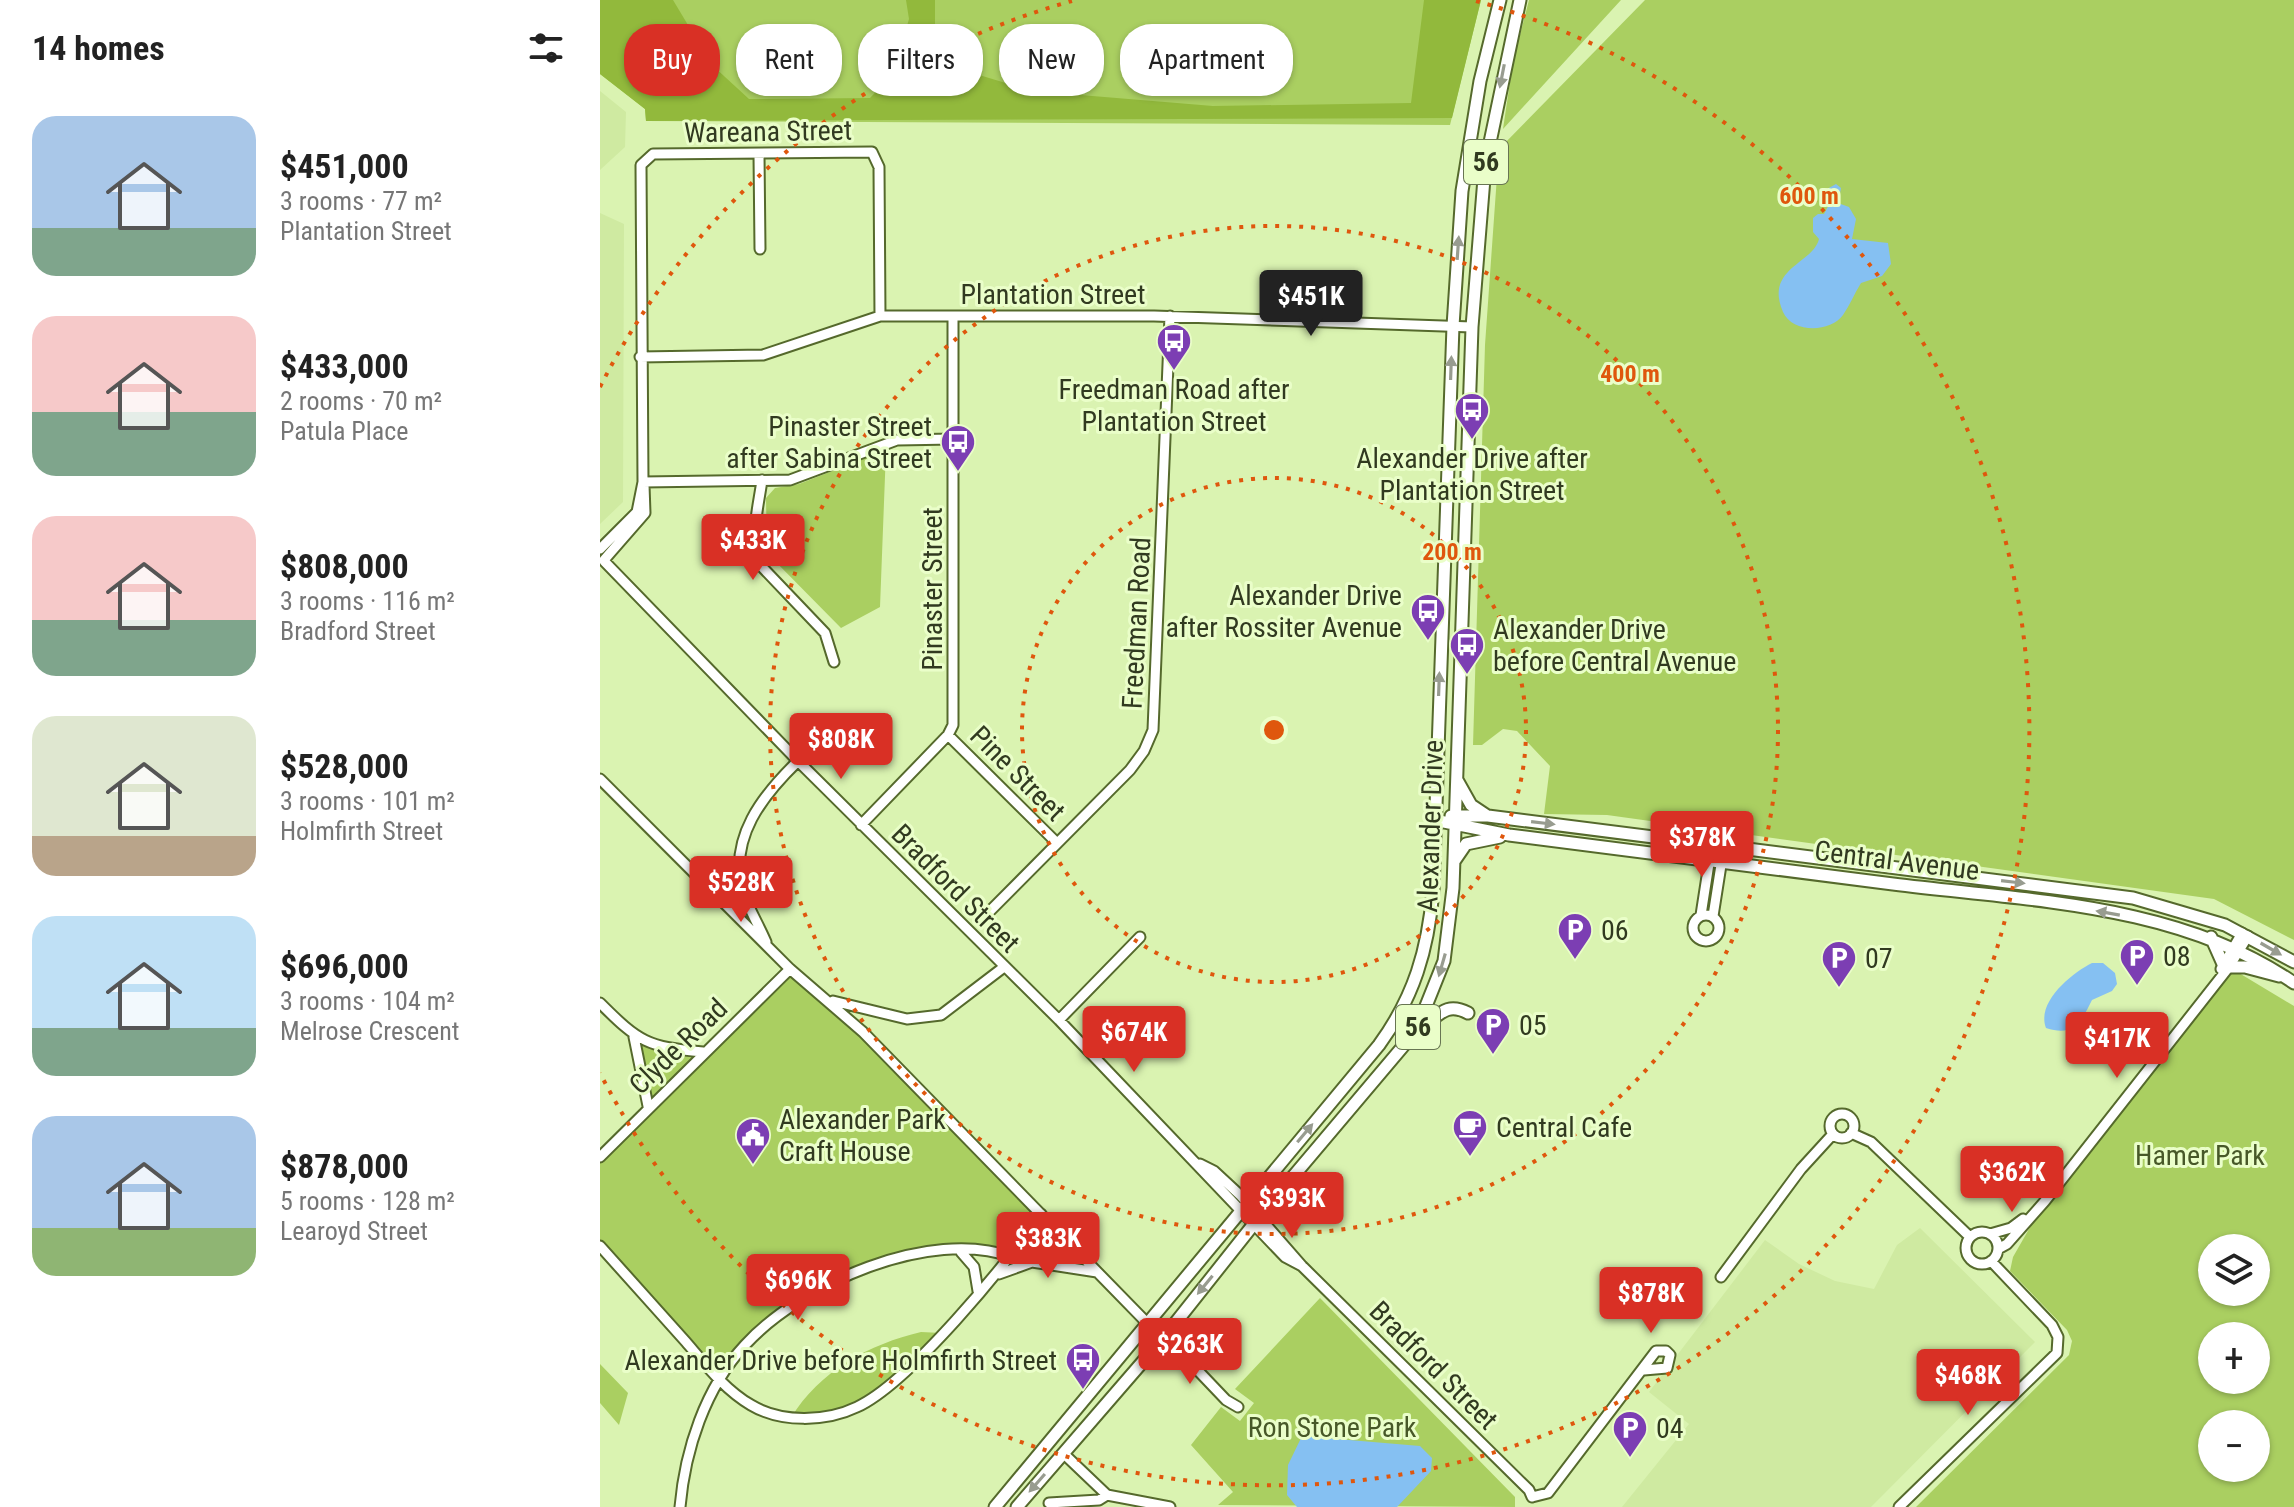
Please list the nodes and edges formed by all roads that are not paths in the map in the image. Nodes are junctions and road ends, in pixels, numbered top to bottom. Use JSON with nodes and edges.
{"nodes":[{"id":1,"x":1500,"y":0,"type":"edge"},
{"id":2,"x":1520,"y":0,"type":"edge"},
{"id":3,"x":759,"y":155,"type":"junction"},
{"id":4,"x":760,"y":249,"type":"dead end"},
{"id":5,"x":880,"y":316,"type":"junction"},
{"id":6,"x":953,"y":316,"type":"junction"},
{"id":7,"x":1170,"y":316,"type":"junction"},
{"id":8,"x":1453,"y":326,"type":"junction"},
{"id":9,"x":1472,"y":327,"type":"junction"},
{"id":10,"x":640,"y":357,"type":"junction"},
{"id":11,"x":953,"y":439,"type":"junction"},
{"id":12,"x":762,"y":480,"type":"junction"},
{"id":13,"x":643,"y":482,"type":"junction"},
{"id":14,"x":601,"y":559,"type":"edge"},
{"id":15,"x":834,"y":662,"type":"dead end"},
{"id":16,"x":948,"y":735,"type":"junction"},
{"id":17,"x":798,"y":761,"type":"junction"},
{"id":18,"x":1455,"y":776,"type":"junction"},
{"id":19,"x":600,"y":779,"type":"edge"},
{"id":20,"x":1488,"y":816,"type":"junction"},
{"id":21,"x":1434,"y":819,"type":"junction"},
{"id":22,"x":1455,"y":820,"type":"junction"},
{"id":23,"x":861,"y":825,"type":"junction"},
{"id":24,"x":1509,"y":835,"type":"junction"},
{"id":25,"x":1057,"y":843,"type":"junction"},
{"id":26,"x":1718,"y":845,"type":"junction"},
{"id":27,"x":1454,"y":860,"type":"junction"},
{"id":28,"x":1716,"y":861,"type":"junction"},
{"id":29,"x":743,"y":890,"type":"junction"},
{"id":30,"x":724,"y":903,"type":"junction"},
{"id":31,"x":986,"y":915,"type":"dead end"},
{"id":32,"x":1701,"y":915,"type":"junction"},
{"id":33,"x":1713,"y":916,"type":"junction"},
{"id":34,"x":2245,"y":934,"type":"junction"},
{"id":35,"x":1140,"y":937,"type":"dead end"},
{"id":36,"x":2211,"y":937,"type":"junction"},
{"id":37,"x":767,"y":945,"type":"junction"},
{"id":38,"x":2237,"y":948,"type":"junction"},
{"id":39,"x":2294,"y":962,"type":"edge"},
{"id":40,"x":2226,"y":966,"type":"junction"},
{"id":41,"x":1004,"y":967,"type":"junction"},
{"id":42,"x":790,"y":969,"type":"junction"},
{"id":43,"x":2291,"y":981,"type":"edge"},
{"id":44,"x":826,"y":999,"type":"junction"},
{"id":45,"x":600,"y":1003,"type":"edge"},
{"id":46,"x":1468,"y":1013,"type":"dead end"},
{"id":47,"x":877,"y":1015,"type":"junction"},
{"id":48,"x":1059,"y":1020,"type":"junction"},
{"id":49,"x":1416,"y":1031,"type":"junction"},
{"id":50,"x":863,"y":1032,"type":"junction"},
{"id":51,"x":634,"y":1037,"type":"junction"},
{"id":52,"x":703,"y":1052,"type":"junction"},
{"id":53,"x":648,"y":1106,"type":"junction"},
{"id":54,"x":1851,"y":1133,"type":"junction"},
{"id":55,"x":1833,"y":1134,"type":"junction"},
{"id":56,"x":600,"y":1157,"type":"edge"},
{"id":57,"x":2045,"y":1201,"type":"junction"},
{"id":58,"x":1244,"y":1206,"type":"junction"},
{"id":59,"x":1041,"y":1214,"type":"junction"},
{"id":60,"x":1257,"y":1220,"type":"junction"},
{"id":61,"x":1990,"y":1234,"type":"junction"},
{"id":62,"x":1970,"y":1237,"type":"junction"},
{"id":63,"x":600,"y":1246,"type":"edge"},
{"id":64,"x":1998,"y":1249,"type":"junction"},
{"id":65,"x":961,"y":1252,"type":"junction"},
{"id":66,"x":1012,"y":1257,"type":"junction"},
{"id":67,"x":1991,"y":1261,"type":"junction"},
{"id":68,"x":1100,"y":1272,"type":"junction"},
{"id":69,"x":996,"y":1276,"type":"junction"},
{"id":70,"x":1721,"y":1277,"type":"dead end"},
{"id":71,"x":978,"y":1291,"type":"junction"},
{"id":72,"x":1149,"y":1325,"type":"junction"},
{"id":73,"x":1165,"y":1336,"type":"junction"},
{"id":74,"x":1644,"y":1370,"type":"dead end"},
{"id":75,"x":721,"y":1381,"type":"junction"},
{"id":76,"x":1238,"y":1407,"type":"dead end"},
{"id":77,"x":1064,"y":1454,"type":"junction"},
{"id":78,"x":1107,"y":1495,"type":"junction"},
{"id":79,"x":1531,"y":1502,"type":"edge"},
{"id":80,"x":1049,"y":1503,"type":"dead end"},
{"id":81,"x":680,"y":1507,"type":"edge"},
{"id":82,"x":995,"y":1507,"type":"edge"},
{"id":83,"x":1017,"y":1507,"type":"edge"},
{"id":84,"x":1170,"y":1507,"type":"edge"},
{"id":85,"x":1899,"y":1507,"type":"edge"}],
"edges":[{"from":8,"to":1,"type":"main road","name":"Alexander Drive","number":"56","one_way":true},
{"from":2,"to":9,"type":"main road","name":"Alexander Drive","number":"56","one_way":true},
{"from":3,"to":4,"type":"street"},
{"from":3,"to":5,"type":"street","name":"Wareana Street"},
{"from":3,"to":10,"type":"street","name":"Wareana Street"},
{"from":5,"to":6,"type":"street","name":"Plantation Street"},
{"from":5,"to":10,"type":"street","name":"Plantation Street"},
{"from":6,"to":7,"type":"street","name":"Plantation Street"},
{"from":6,"to":11,"type":"street","name":"Pinaster Street"},
{"from":7,"to":8,"type":"street","name":"Plantation Street"},
{"from":7,"to":25,"type":"street","name":"Freedman Road"},
{"from":8,"to":9,"type":"street","name":"Plantation Street"},
{"from":21,"to":8,"type":"main road","name":"Alexander Drive","number":"56","one_way":true},
{"from":9,"to":18,"type":"main road","name":"Alexander Drive","number":"56"},
{"from":10,"to":13,"type":"street"},
{"from":11,"to":12,"type":"street"},
{"from":11,"to":16,"type":"street","name":"Pinaster Street"},
{"from":12,"to":13,"type":"street"},
{"from":12,"to":15,"type":"street"},
{"from":13,"to":14,"type":"street"},
{"from":14,"to":17,"type":"street","name":"Bradford Street"},
{"from":16,"to":23,"type":"street"},
{"from":16,"to":25,"type":"street","name":"Pine Street"},
{"from":17,"to":23,"type":"street","name":"Bradford Street"},
{"from":17,"to":29,"type":"street"},
{"from":18,"to":20,"type":"main road"},
{"from":18,"to":22,"type":"main road","name":"Alexander Drive","number":"56"},
{"from":19,"to":30,"type":"street"},
{"from":20,"to":22,"type":"main road","name":"Central Avenue"},
{"from":20,"to":26,"type":"main road","name":"Central Avenue","one_way":true},
{"from":21,"to":22,"type":"main road","name":"Central Avenue"},
{"from":58,"to":21,"type":"main road","name":"Alexander Drive","number":"56","one_way":true},
{"from":22,"to":24,"type":"main road","name":"Central Avenue"},
{"from":22,"to":27,"type":"main road","name":"Alexander Drive","number":"56"},
{"from":23,"to":41,"type":"street","name":"Bradford Street"},
{"from":24,"to":27,"type":"main road"},
{"from":24,"to":28,"type":"main road","name":"Central Avenue"},
{"from":25,"to":31,"type":"street","name":"Freedman Road"},
{"from":26,"to":28,"type":"street"},
{"from":26,"to":34,"type":"main road","name":"Central Avenue","one_way":true},
{"from":27,"to":49,"type":"main road","name":"Alexander Drive","number":"56","one_way":true},
{"from":28,"to":32,"type":"street"},
{"from":28,"to":33,"type":"street"},
{"from":36,"to":28,"type":"main road","name":"Central Avenue","one_way":true},
{"from":29,"to":30,"type":"street"},
{"from":29,"to":37,"type":"street"},
{"from":30,"to":37,"type":"street"},
{"from":32,"to":33,"type":"street"},
{"from":32,"to":33,"type":"street"},
{"from":34,"to":38,"type":"street"},
{"from":34,"to":39,"type":"main road","name":"Central Avenue","one_way":true},
{"from":35,"to":48,"type":"street"},
{"from":36,"to":38,"type":"main road","name":"Central Avenue"},
{"from":36,"to":40,"type":"main road"},
{"from":37,"to":42,"type":"street"},
{"from":38,"to":40,"type":"street"},
{"from":38,"to":43,"type":"main road","name":"Central Avenue"},
{"from":40,"to":43,"type":"main road"},
{"from":40,"to":57,"type":"street"},
{"from":41,"to":47,"type":"street"},
{"from":41,"to":48,"type":"street","name":"Bradford Street"},
{"from":42,"to":44,"type":"street"},
{"from":42,"to":52,"type":"street","name":"Clyde Road"},
{"from":44,"to":47,"type":"street"},
{"from":44,"to":50,"type":"street"},
{"from":45,"to":51,"type":"street"},
{"from":46,"to":49,"type":"main road"},
{"from":47,"to":50,"type":"street"},
{"from":48,"to":58,"type":"street","name":"Bradford Street"},
{"from":49,"to":60,"type":"main road","name":"Alexander Drive","number":"56"},
{"from":50,"to":59,"type":"street"},
{"from":51,"to":52,"type":"street"},
{"from":51,"to":53,"type":"street"},
{"from":52,"to":53,"type":"street","name":"Clyde Road"},
{"from":53,"to":56,"type":"street","name":"Clyde Road"},
{"from":54,"to":55,"type":"street"},
{"from":54,"to":55,"type":"street"},
{"from":54,"to":62,"type":"street"},
{"from":55,"to":70,"type":"street"},
{"from":57,"to":61,"type":"street"},
{"from":57,"to":64,"type":"street"},
{"from":58,"to":60,"type":"street","name":"Bradford Street"},
{"from":58,"to":72,"type":"main road","name":"Alexander Drive","number":"56"},
{"from":59,"to":66,"type":"street"},
{"from":59,"to":68,"type":"street"},
{"from":60,"to":73,"type":"main road","name":"Alexander Drive","number":"56","one_way":true},
{"from":60,"to":79,"type":"street","name":"Bradford Street"},
{"from":61,"to":62,"type":"street"},
{"from":61,"to":64,"type":"street"},
{"from":62,"to":67,"type":"street"},
{"from":63,"to":75,"type":"street"},
{"from":64,"to":67,"type":"street"},
{"from":65,"to":66,"type":"street"},
{"from":65,"to":71,"type":"street"},
{"from":65,"to":75,"type":"street"},
{"from":66,"to":69,"type":"street"},
{"from":67,"to":85,"type":"street"},
{"from":68,"to":69,"type":"street"},
{"from":68,"to":72,"type":"street"},
{"from":69,"to":71,"type":"street"},
{"from":71,"to":75,"type":"street"},
{"from":72,"to":82,"type":"main road","name":"Alexander Drive","number":"56"},
{"from":73,"to":76,"type":"street"},
{"from":73,"to":77,"type":"main road","name":"Alexander Drive","number":"56"},
{"from":74,"to":79,"type":"street"},
{"from":75,"to":81,"type":"street"},
{"from":77,"to":78,"type":"street"},
{"from":77,"to":83,"type":"main road","name":"Alexander Drive","number":"56","one_way":true},
{"from":78,"to":80,"type":"street"},
{"from":78,"to":84,"type":"street"}]}
